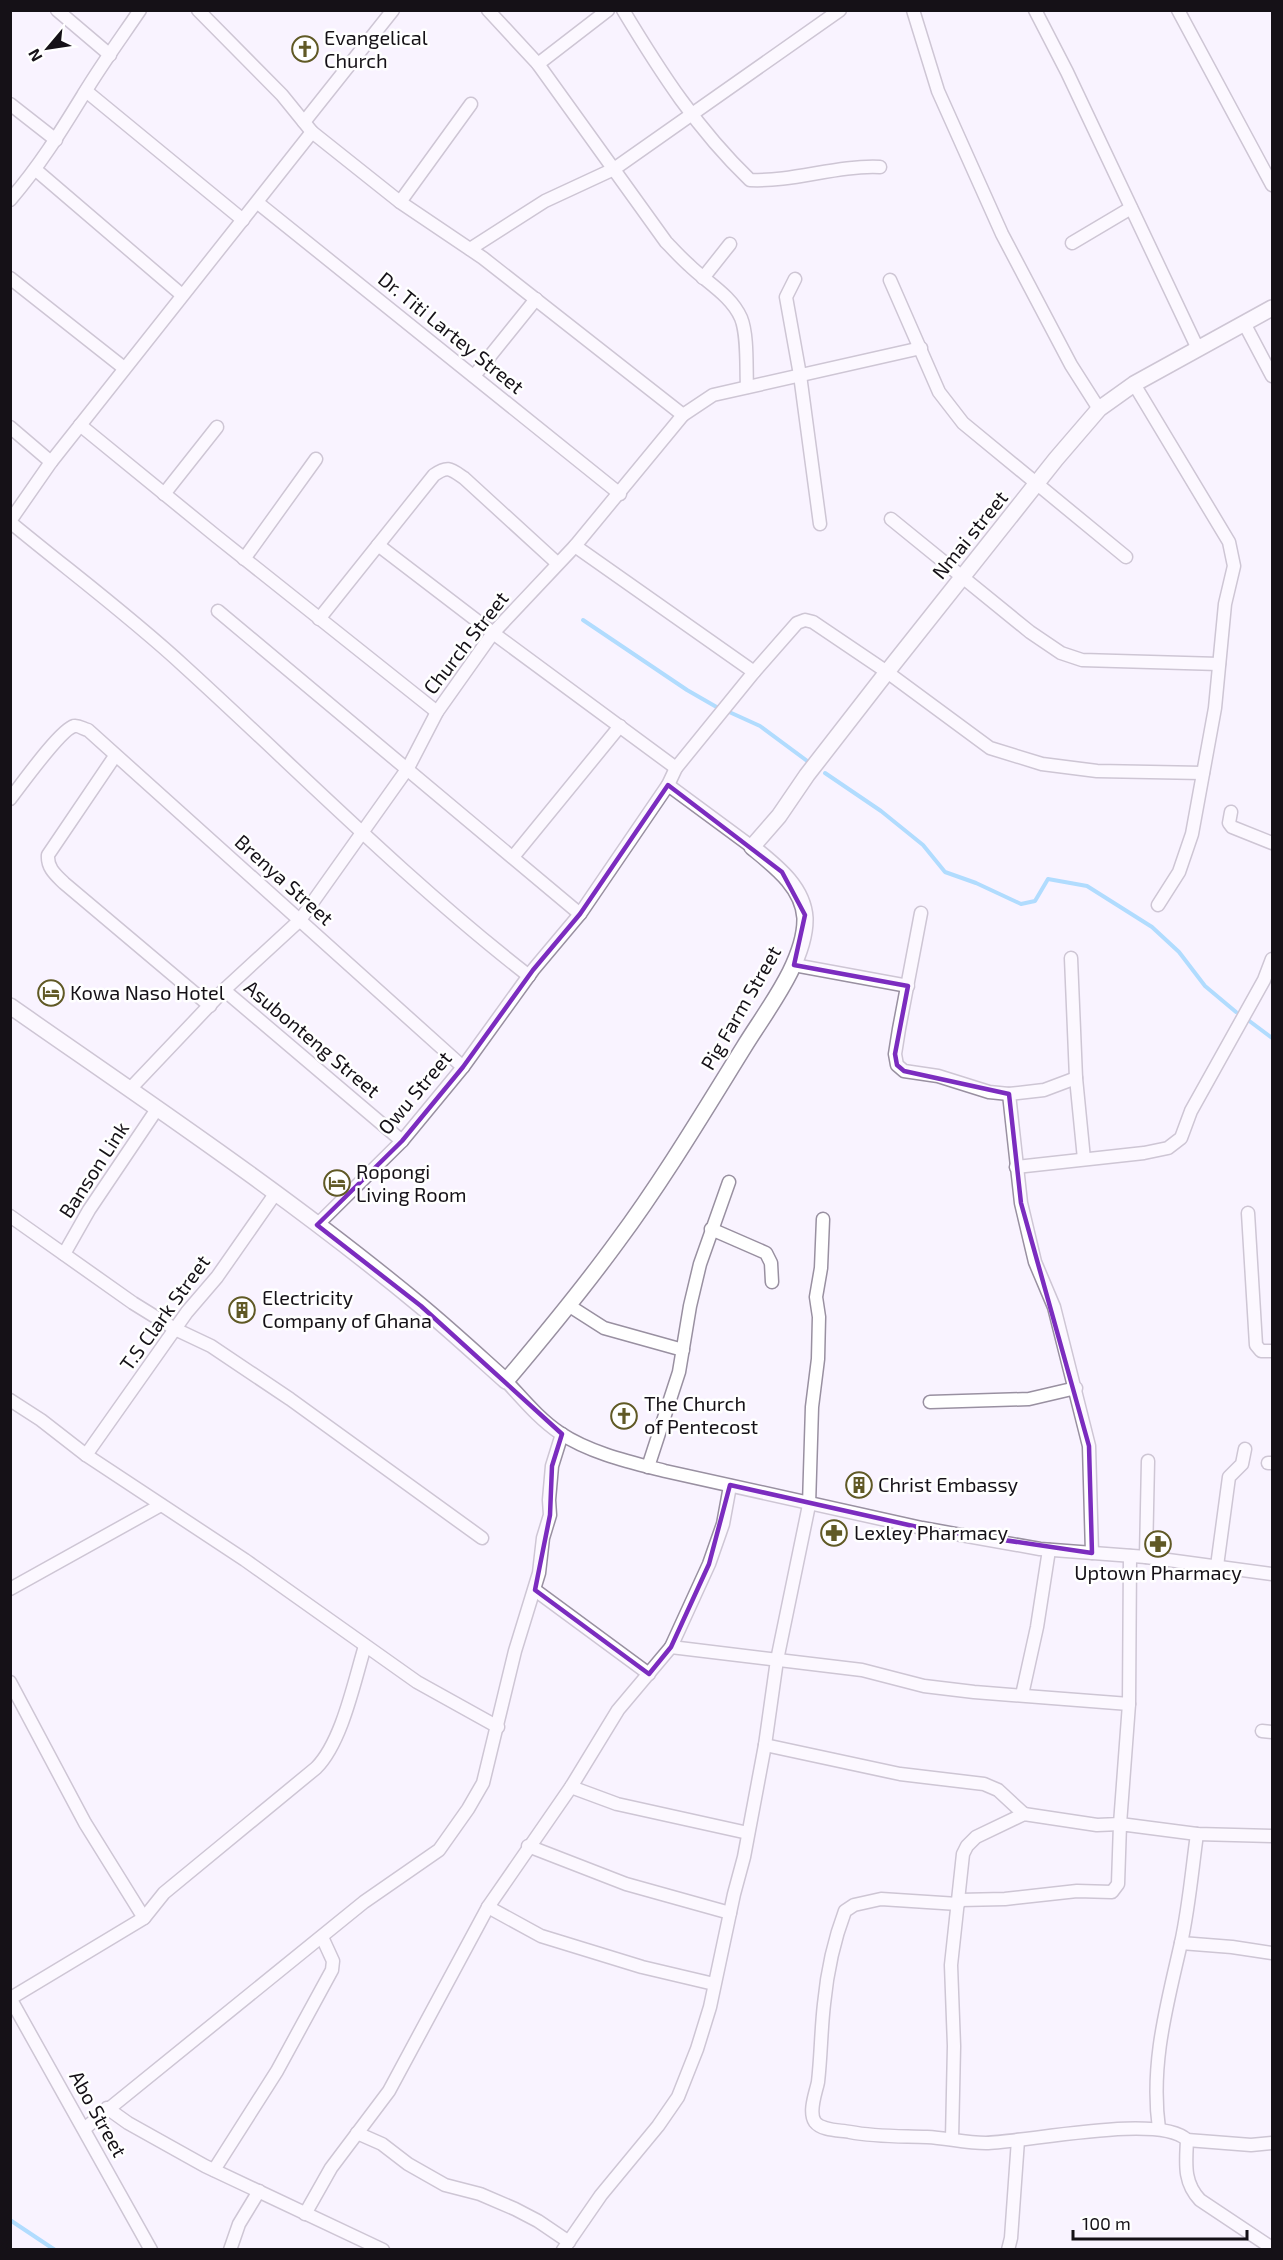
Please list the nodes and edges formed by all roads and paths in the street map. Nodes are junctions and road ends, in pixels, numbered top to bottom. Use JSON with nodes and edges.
{"nodes":[{"id":1,"x":57,"y":10,"type":"edge"},
{"id":2,"x":140,"y":10,"type":"edge"},
{"id":3,"x":198,"y":10,"type":"edge"},
{"id":4,"x":393,"y":10,"type":"edge"},
{"id":5,"x":488,"y":10,"type":"edge"},
{"id":6,"x":608,"y":10,"type":"edge"},
{"id":7,"x":623,"y":10,"type":"edge"},
{"id":8,"x":840,"y":10,"type":"edge"},
{"id":9,"x":913,"y":10,"type":"edge"},
{"id":10,"x":1035,"y":10,"type":"edge"},
{"id":11,"x":1178,"y":10,"type":"edge"},
{"id":12,"x":110,"y":55,"type":"junction"},
{"id":13,"x":538,"y":64,"type":"junction"},
{"id":14,"x":86,"y":91,"type":"junction"},
{"id":15,"x":10,"y":104,"type":"edge"},
{"id":16,"x":471,"y":104,"type":"dead end"},
{"id":17,"x":691,"y":116,"type":"junction"},
{"id":18,"x":308,"y":127,"type":"junction"},
{"id":19,"x":57,"y":140,"type":"junction"},
{"id":20,"x":880,"y":167,"type":"dead end"},
{"id":21,"x":614,"y":169,"type":"junction"},
{"id":22,"x":36,"y":170,"type":"junction"},
{"id":23,"x":1272,"y":185,"type":"edge"},
{"id":24,"x":10,"y":200,"type":"edge"},
{"id":25,"x":400,"y":202,"type":"junction"},
{"id":26,"x":258,"y":203,"type":"junction"},
{"id":27,"x":1131,"y":208,"type":"junction"},
{"id":28,"x":243,"y":220,"type":"junction"},
{"id":29,"x":1072,"y":243,"type":"dead end"},
{"id":30,"x":730,"y":244,"type":"dead end"},
{"id":31,"x":470,"y":249,"type":"junction"},
{"id":32,"x":10,"y":278,"type":"edge"},
{"id":33,"x":703,"y":278,"type":"junction"},
{"id":34,"x":795,"y":279,"type":"dead end"},
{"id":35,"x":890,"y":280,"type":"dead end"},
{"id":36,"x":182,"y":295,"type":"junction"},
{"id":37,"x":536,"y":299,"type":"junction"},
{"id":38,"x":1272,"y":308,"type":"edge"},
{"id":39,"x":1244,"y":323,"type":"junction"},
{"id":40,"x":921,"y":348,"type":"junction"},
{"id":41,"x":1198,"y":349,"type":"junction"},
{"id":42,"x":124,"y":368,"type":"junction"},
{"id":43,"x":800,"y":375,"type":"junction"},
{"id":44,"x":474,"y":376,"type":"junction"},
{"id":45,"x":1272,"y":376,"type":"edge"},
{"id":46,"x":1134,"y":384,"type":"junction"},
{"id":47,"x":747,"y":387,"type":"junction"},
{"id":48,"x":1099,"y":409,"type":"junction"},
{"id":49,"x":683,"y":416,"type":"junction"},
{"id":50,"x":80,"y":425,"type":"junction"},
{"id":51,"x":10,"y":427,"type":"edge"},
{"id":52,"x":217,"y":427,"type":"dead end"},
{"id":53,"x":316,"y":459,"type":"dead end"},
{"id":54,"x":51,"y":462,"type":"junction"},
{"id":55,"x":1038,"y":484,"type":"junction"},
{"id":56,"x":164,"y":494,"type":"junction"},
{"id":57,"x":620,"y":494,"type":"junction"},
{"id":58,"x":891,"y":519,"type":"dead end"},
{"id":59,"x":10,"y":521,"type":"edge"},
{"id":60,"x":820,"y":524,"type":"dead end"},
{"id":61,"x":378,"y":545,"type":"junction"},
{"id":62,"x":575,"y":546,"type":"junction"},
{"id":63,"x":1126,"y":556,"type":"dead end"},
{"id":64,"x":244,"y":559,"type":"junction"},
{"id":65,"x":557,"y":563,"type":"junction"},
{"id":66,"x":963,"y":576,"type":"junction"},
{"id":67,"x":218,"y":611,"type":"dead end"},
{"id":68,"x":319,"y":619,"type":"junction"},
{"id":69,"x":493,"y":633,"type":"junction"},
{"id":70,"x":1219,"y":664,"type":"junction"},
{"id":71,"x":754,"y":672,"type":"junction"},
{"id":72,"x":887,"y":672,"type":"junction"},
{"id":73,"x":437,"y":712,"type":"junction"},
{"id":74,"x":620,"y":726,"type":"junction"},
{"id":75,"x":115,"y":756,"type":"junction"},
{"id":76,"x":408,"y":768,"type":"junction"},
{"id":77,"x":676,"y":768,"type":"junction"},
{"id":78,"x":1203,"y":773,"type":"junction"},
{"id":79,"x":668,"y":785,"type":"junction"},
{"id":80,"x":10,"y":799,"type":"edge"},
{"id":81,"x":1231,"y":812,"type":"dead end"},
{"id":82,"x":361,"y":832,"type":"junction"},
{"id":83,"x":1272,"y":843,"type":"edge"},
{"id":84,"x":752,"y":847,"type":"junction"},
{"id":85,"x":513,"y":857,"type":"junction"},
{"id":86,"x":1158,"y":905,"type":"dead end"},
{"id":87,"x":921,"y":913,"type":"dead end"},
{"id":88,"x":580,"y":914,"type":"junction"},
{"id":89,"x":300,"y":920,"type":"junction"},
{"id":90,"x":1071,"y":958,"type":"dead end"},
{"id":91,"x":1272,"y":959,"type":"edge"},
{"id":92,"x":795,"y":965,"type":"junction"},
{"id":93,"x":529,"y":976,"type":"junction"},
{"id":94,"x":908,"y":986,"type":"junction"},
{"id":95,"x":224,"y":990,"type":"junction"},
{"id":96,"x":10,"y":1006,"type":"edge"},
{"id":97,"x":210,"y":1006,"type":"junction"},
{"id":98,"x":463,"y":1067,"type":"junction"},
{"id":99,"x":1076,"y":1078,"type":"junction"},
{"id":100,"x":130,"y":1089,"type":"junction"},
{"id":101,"x":1009,"y":1094,"type":"junction"},
{"id":102,"x":157,"y":1109,"type":"junction"},
{"id":103,"x":402,"y":1141,"type":"junction"},
{"id":104,"x":1084,"y":1159,"type":"junction"},
{"id":105,"x":1016,"y":1167,"type":"junction"},
{"id":106,"x":729,"y":1182,"type":"dead end"},
{"id":107,"x":275,"y":1194,"type":"junction"},
{"id":108,"x":1248,"y":1213,"type":"dead end"},
{"id":109,"x":10,"y":1216,"type":"edge"},
{"id":110,"x":823,"y":1219,"type":"dead end"},
{"id":111,"x":317,"y":1225,"type":"junction"},
{"id":112,"x":711,"y":1229,"type":"junction"},
{"id":113,"x":64,"y":1254,"type":"junction"},
{"id":114,"x":772,"y":1282,"type":"dead end"},
{"id":115,"x":568,"y":1305,"type":"junction"},
{"id":116,"x":175,"y":1329,"type":"junction"},
{"id":117,"x":682,"y":1350,"type":"junction"},
{"id":118,"x":1272,"y":1351,"type":"edge"},
{"id":119,"x":506,"y":1381,"type":"junction"},
{"id":120,"x":1076,"y":1388,"type":"junction"},
{"id":121,"x":10,"y":1400,"type":"edge"},
{"id":122,"x":930,"y":1402,"type":"dead end"},
{"id":123,"x":562,"y":1434,"type":"junction"},
{"id":124,"x":1245,"y":1449,"type":"dead end"},
{"id":125,"x":86,"y":1455,"type":"junction"},
{"id":126,"x":1148,"y":1461,"type":"dead end"},
{"id":127,"x":648,"y":1467,"type":"junction"},
{"id":128,"x":730,"y":1486,"type":"junction"},
{"id":129,"x":161,"y":1505,"type":"junction"},
{"id":130,"x":809,"y":1505,"type":"junction"},
{"id":131,"x":482,"y":1538,"type":"dead end"},
{"id":132,"x":1049,"y":1550,"type":"junction"},
{"id":133,"x":1092,"y":1553,"type":"junction"},
{"id":134,"x":1130,"y":1556,"type":"junction"},
{"id":135,"x":1146,"y":1557,"type":"junction"},
{"id":136,"x":1217,"y":1566,"type":"junction"},
{"id":137,"x":1272,"y":1574,"type":"edge"},
{"id":138,"x":10,"y":1589,"type":"edge"},
{"id":139,"x":535,"y":1590,"type":"junction"},
{"id":140,"x":365,"y":1646,"type":"junction"},
{"id":141,"x":671,"y":1647,"type":"junction"},
{"id":142,"x":777,"y":1660,"type":"junction"},
{"id":143,"x":649,"y":1674,"type":"junction"},
{"id":144,"x":10,"y":1682,"type":"edge"},
{"id":145,"x":1022,"y":1695,"type":"junction"},
{"id":146,"x":1129,"y":1704,"type":"junction"},
{"id":147,"x":498,"y":1727,"type":"junction"},
{"id":148,"x":765,"y":1745,"type":"junction"},
{"id":149,"x":571,"y":1787,"type":"junction"},
{"id":150,"x":1024,"y":1814,"type":"junction"},
{"id":151,"x":1120,"y":1824,"type":"junction"},
{"id":152,"x":748,"y":1833,"type":"junction"},
{"id":153,"x":1197,"y":1834,"type":"junction"},
{"id":154,"x":1272,"y":1836,"type":"edge"},
{"id":155,"x":528,"y":1846,"type":"junction"},
{"id":156,"x":958,"y":1902,"type":"junction"},
{"id":157,"x":488,"y":1907,"type":"junction"},
{"id":158,"x":730,"y":1913,"type":"junction"},
{"id":159,"x":144,"y":1918,"type":"junction"},
{"id":160,"x":322,"y":1937,"type":"junction"},
{"id":161,"x":1181,"y":1943,"type":"junction"},
{"id":162,"x":1272,"y":1953,"type":"edge"},
{"id":163,"x":714,"y":1984,"type":"junction"},
{"id":164,"x":11,"y":1998,"type":"edge"},
{"id":165,"x":107,"y":2108,"type":"junction"},
{"id":166,"x":84,"y":2129,"type":"junction"},
{"id":167,"x":1159,"y":2129,"type":"junction"},
{"id":168,"x":357,"y":2133,"type":"junction"},
{"id":169,"x":952,"y":2139,"type":"junction"},
{"id":170,"x":1018,"y":2140,"type":"junction"},
{"id":171,"x":1187,"y":2140,"type":"junction"},
{"id":172,"x":1272,"y":2143,"type":"edge"},
{"id":173,"x":214,"y":2170,"type":"junction"},
{"id":174,"x":259,"y":2191,"type":"junction"},
{"id":175,"x":305,"y":2214,"type":"junction"},
{"id":176,"x":566,"y":2246,"type":"edge"},
{"id":177,"x":1272,"y":2248,"type":"edge"},
{"id":178,"x":150,"y":2250,"type":"edge"},
{"id":179,"x":230,"y":2250,"type":"edge"},
{"id":180,"x":383,"y":2250,"type":"edge"},
{"id":181,"x":1008,"y":2250,"type":"edge"}],
"edges":[{"from":1,"to":12,"type":"street"},
{"from":2,"to":12,"type":"street"},
{"from":3,"to":18,"type":"street"},
{"from":4,"to":18,"type":"street"},
{"from":5,"to":13,"type":"street"},
{"from":6,"to":13,"type":"street"},
{"from":7,"to":17,"type":"street"},
{"from":8,"to":17,"type":"street"},
{"from":9,"to":48,"type":"street"},
{"from":10,"to":27,"type":"street"},
{"from":11,"to":23,"type":"street"},
{"from":12,"to":14,"type":"street"},
{"from":13,"to":21,"type":"street"},
{"from":14,"to":19,"type":"street"},
{"from":14,"to":28,"type":"street"},
{"from":15,"to":19,"type":"street"},
{"from":16,"to":25,"type":"street"},
{"from":17,"to":20,"type":"street"},
{"from":17,"to":21,"type":"street"},
{"from":18,"to":25,"type":"street"},
{"from":18,"to":26,"type":"street"},
{"from":19,"to":22,"type":"street"},
{"from":21,"to":31,"type":"street"},
{"from":21,"to":33,"type":"street"},
{"from":22,"to":24,"type":"street"},
{"from":22,"to":36,"type":"street"},
{"from":25,"to":31,"type":"street"},
{"from":26,"to":28,"type":"street"},
{"from":26,"to":44,"type":"street","name":"Dr. Titi Lartey Street"},
{"from":27,"to":29,"type":"street"},
{"from":27,"to":41,"type":"street"},
{"from":28,"to":36,"type":"street"},
{"from":30,"to":33,"type":"street"},
{"from":31,"to":37,"type":"street"},
{"from":32,"to":42,"type":"street"},
{"from":33,"to":47,"type":"street"},
{"from":34,"to":43,"type":"street"},
{"from":35,"to":40,"type":"street"},
{"from":36,"to":42,"type":"street"},
{"from":37,"to":44,"type":"street"},
{"from":37,"to":49,"type":"street"},
{"from":38,"to":39,"type":"street","name":"Nmai street"},
{"from":39,"to":41,"type":"street","name":"Nmai street"},
{"from":39,"to":45,"type":"street"},
{"from":40,"to":43,"type":"street","name":"Church Street"},
{"from":40,"to":55,"type":"street"},
{"from":41,"to":46,"type":"street","name":"Nmai street"},
{"from":42,"to":50,"type":"street"},
{"from":43,"to":47,"type":"street","name":"Church Street"},
{"from":43,"to":60,"type":"street"},
{"from":44,"to":57,"type":"street","name":"Dr. Titi Lartey Street"},
{"from":46,"to":48,"type":"street","name":"Nmai street"},
{"from":46,"to":70,"type":"street"},
{"from":47,"to":49,"type":"street","name":"Church Street"},
{"from":48,"to":55,"type":"street","name":"Nmai street"},
{"from":49,"to":57,"type":"street","name":"Church Street"},
{"from":50,"to":54,"type":"street"},
{"from":50,"to":56,"type":"street"},
{"from":51,"to":54,"type":"street"},
{"from":52,"to":56,"type":"street"},
{"from":53,"to":64,"type":"street"},
{"from":54,"to":59,"type":"street"},
{"from":55,"to":63,"type":"street"},
{"from":55,"to":66,"type":"street","name":"Nmai street"},
{"from":56,"to":64,"type":"street"},
{"from":57,"to":62,"type":"street","name":"Church Street"},
{"from":58,"to":66,"type":"street"},
{"from":59,"to":82,"type":"street"},
{"from":61,"to":65,"type":"street"},
{"from":61,"to":68,"type":"street"},
{"from":61,"to":69,"type":"street"},
{"from":62,"to":65,"type":"street","name":"Church Street"},
{"from":62,"to":71,"type":"street"},
{"from":64,"to":68,"type":"street"},
{"from":65,"to":69,"type":"street","name":"Church Street"},
{"from":66,"to":70,"type":"street"},
{"from":66,"to":72,"type":"street","name":"Nmai street"},
{"from":67,"to":76,"type":"street"},
{"from":68,"to":73,"type":"street"},
{"from":69,"to":73,"type":"street","name":"Church Street"},
{"from":69,"to":74,"type":"street"},
{"from":70,"to":78,"type":"street"},
{"from":71,"to":72,"type":"street"},
{"from":71,"to":77,"type":"street"},
{"from":72,"to":78,"type":"street"},
{"from":72,"to":84,"type":"street","name":"Nmai street"},
{"from":73,"to":76,"type":"street","name":"Church Street"},
{"from":74,"to":77,"type":"street"},
{"from":74,"to":85,"type":"street"},
{"from":75,"to":80,"type":"street","name":"Brenya Street"},
{"from":75,"to":89,"type":"street","name":"Brenya Street"},
{"from":75,"to":97,"type":"street"},
{"from":76,"to":82,"type":"street","name":"Church Street"},
{"from":76,"to":85,"type":"street"},
{"from":77,"to":79,"type":"street"},
{"from":78,"to":86,"type":"street"},
{"from":79,"to":84,"type":"street","name":"Pig Farm Street"},
{"from":79,"to":88,"type":"street"},
{"from":81,"to":83,"type":"street"},
{"from":82,"to":89,"type":"street","name":"Church Street"},
{"from":82,"to":93,"type":"street"},
{"from":84,"to":92,"type":"street","name":"Pig Farm Street"},
{"from":85,"to":88,"type":"street"},
{"from":87,"to":94,"type":"street"},
{"from":88,"to":93,"type":"street"},
{"from":89,"to":95,"type":"street","name":"Church Street"},
{"from":89,"to":98,"type":"street","name":"Brenya Street"},
{"from":90,"to":99,"type":"street"},
{"from":91,"to":104,"type":"street"},
{"from":92,"to":94,"type":"street"},
{"from":92,"to":115,"type":"street","name":"Pig Farm Street"},
{"from":93,"to":98,"type":"street","name":"Owu Street"},
{"from":94,"to":101,"type":"street"},
{"from":95,"to":97,"type":"street","name":"Church Street"},
{"from":95,"to":103,"type":"street","name":"Asubonteng Street"},
{"from":96,"to":100,"type":"street"},
{"from":97,"to":100,"type":"street","name":"Church Street"},
{"from":98,"to":103,"type":"street","name":"Owu Street"},
{"from":99,"to":101,"type":"street"},
{"from":99,"to":104,"type":"street"},
{"from":100,"to":102,"type":"street"},
{"from":101,"to":105,"type":"street"},
{"from":102,"to":107,"type":"street"},
{"from":102,"to":113,"type":"street","name":"Banson Link"},
{"from":103,"to":111,"type":"street","name":"Owu Street"},
{"from":104,"to":105,"type":"street"},
{"from":105,"to":120,"type":"street"},
{"from":106,"to":112,"type":"street"},
{"from":107,"to":111,"type":"street"},
{"from":107,"to":116,"type":"street","name":"T.S Clark Street"},
{"from":108,"to":118,"type":"street"},
{"from":109,"to":113,"type":"street"},
{"from":110,"to":130,"type":"street"},
{"from":111,"to":119,"type":"street"},
{"from":112,"to":114,"type":"street"},
{"from":112,"to":117,"type":"street"},
{"from":113,"to":116,"type":"street"},
{"from":115,"to":117,"type":"street"},
{"from":115,"to":119,"type":"street","name":"Pig Farm Street"},
{"from":116,"to":125,"type":"street","name":"T.S Clark Street"},
{"from":116,"to":131,"type":"street"},
{"from":117,"to":127,"type":"street"},
{"from":119,"to":123,"type":"street"},
{"from":120,"to":122,"type":"street"},
{"from":120,"to":133,"type":"street"},
{"from":121,"to":125,"type":"street"},
{"from":123,"to":127,"type":"street"},
{"from":123,"to":139,"type":"street"},
{"from":124,"to":136,"type":"street"},
{"from":125,"to":129,"type":"street"},
{"from":126,"to":135,"type":"street"},
{"from":127,"to":128,"type":"street"},
{"from":128,"to":130,"type":"street"},
{"from":128,"to":141,"type":"street"},
{"from":129,"to":138,"type":"street"},
{"from":129,"to":140,"type":"street"},
{"from":130,"to":132,"type":"street"},
{"from":130,"to":142,"type":"street"},
{"from":132,"to":133,"type":"street"},
{"from":132,"to":145,"type":"street"},
{"from":133,"to":134,"type":"street"},
{"from":134,"to":135,"type":"street"},
{"from":134,"to":146,"type":"street"},
{"from":135,"to":136,"type":"street"},
{"from":136,"to":137,"type":"street"},
{"from":139,"to":143,"type":"street"},
{"from":139,"to":147,"type":"street"},
{"from":140,"to":147,"type":"street"},
{"from":140,"to":159,"type":"street"},
{"from":141,"to":142,"type":"street"},
{"from":141,"to":143,"type":"street"},
{"from":142,"to":145,"type":"street"},
{"from":142,"to":148,"type":"street"},
{"from":143,"to":149,"type":"street"},
{"from":144,"to":159,"type":"street"},
{"from":145,"to":146,"type":"street"},
{"from":146,"to":151,"type":"street"},
{"from":147,"to":160,"type":"street"},
{"from":148,"to":150,"type":"street"},
{"from":148,"to":152,"type":"street"},
{"from":149,"to":152,"type":"street"},
{"from":149,"to":155,"type":"street"},
{"from":150,"to":151,"type":"street"},
{"from":150,"to":156,"type":"street"},
{"from":151,"to":153,"type":"street"},
{"from":151,"to":156,"type":"street"},
{"from":152,"to":158,"type":"street"},
{"from":153,"to":154,"type":"street"},
{"from":153,"to":161,"type":"street"},
{"from":155,"to":157,"type":"street"},
{"from":155,"to":158,"type":"street"},
{"from":156,"to":169,"type":"street"},
{"from":156,"to":169,"type":"street"},
{"from":157,"to":163,"type":"street"},
{"from":157,"to":168,"type":"street"},
{"from":158,"to":163,"type":"street"},
{"from":159,"to":164,"type":"street"},
{"from":160,"to":165,"type":"street"},
{"from":160,"to":173,"type":"street"},
{"from":161,"to":162,"type":"street"},
{"from":161,"to":167,"type":"street"},
{"from":163,"to":176,"type":"street"},
{"from":164,"to":166,"type":"street","name":"Abo Street"},
{"from":165,"to":166,"type":"street"},
{"from":165,"to":173,"type":"street"},
{"from":166,"to":178,"type":"street","name":"Abo Street"},
{"from":167,"to":170,"type":"street"},
{"from":167,"to":171,"type":"street"},
{"from":168,"to":175,"type":"street"},
{"from":168,"to":176,"type":"street"},
{"from":169,"to":170,"type":"street"},
{"from":170,"to":181,"type":"street"},
{"from":171,"to":172,"type":"street"},
{"from":171,"to":177,"type":"street"},
{"from":173,"to":174,"type":"street"},
{"from":174,"to":175,"type":"street"},
{"from":174,"to":179,"type":"street"},
{"from":175,"to":180,"type":"street"}]}
